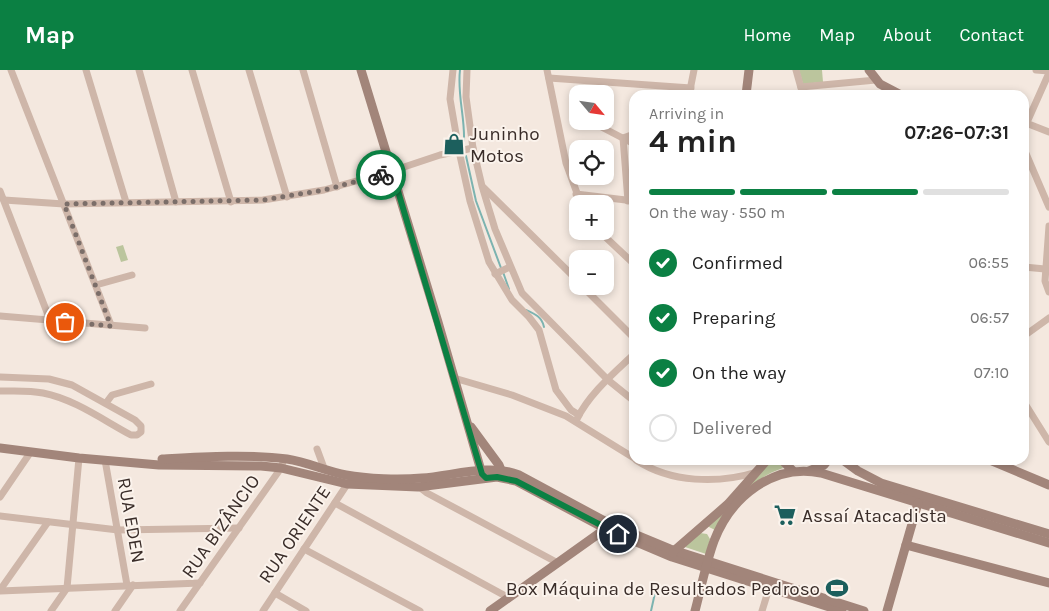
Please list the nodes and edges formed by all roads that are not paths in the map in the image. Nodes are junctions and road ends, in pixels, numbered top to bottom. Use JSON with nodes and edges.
{"nodes":[{"id":1,"x":11,"y":70,"type":"edge"},
{"id":2,"x":86,"y":70,"type":"edge"},
{"id":3,"x":139,"y":70,"type":"edge"},
{"id":4,"x":192,"y":70,"type":"edge"},
{"id":5,"x":249,"y":70,"type":"edge"},
{"id":6,"x":303,"y":70,"type":"edge"},
{"id":7,"x":361,"y":70,"type":"edge"},
{"id":8,"x":453,"y":70,"type":"edge"},
{"id":9,"x":467,"y":70,"type":"edge"},
{"id":10,"x":548,"y":70,"type":"edge"},
{"id":11,"x":694,"y":70,"type":"edge"},
{"id":12,"x":749,"y":70,"type":"edge"},
{"id":13,"x":796,"y":70,"type":"edge"},
{"id":14,"x":869,"y":70,"type":"edge"},
{"id":15,"x":1036,"y":70,"type":"edge"},
{"id":16,"x":1049,"y":72,"type":"edge"},
{"id":17,"x":549,"y":78,"type":"junction"},
{"id":18,"x":876,"y":80,"type":"junction"},
{"id":19,"x":801,"y":87,"type":"junction"},
{"id":20,"x":679,"y":90,"type":"edge"},
{"id":21,"x":690,"y":90,"type":"edge"},
{"id":22,"x":747,"y":90,"type":"edge"},
{"id":23,"x":802,"y":90,"type":"edge"},
{"id":24,"x":890,"y":90,"type":"edge"},
{"id":25,"x":1029,"y":117,"type":"edge"},
{"id":26,"x":1029,"y":127,"type":"edge"},
{"id":27,"x":608,"y":130,"type":"edge"},
{"id":28,"x":1049,"y":132,"type":"edge"},
{"id":29,"x":629,"y":136,"type":"edge"},
{"id":30,"x":623,"y":138,"type":"junction"},
{"id":31,"x":629,"y":141,"type":"edge"},
{"id":32,"x":473,"y":148,"type":"junction"},
{"id":33,"x":459,"y":151,"type":"junction"},
{"id":34,"x":1029,"y":160,"type":"edge"},
{"id":35,"x":392,"y":171,"type":"junction"},
{"id":36,"x":629,"y":185,"type":"edge"},
{"id":37,"x":482,"y":186,"type":"junction"},
{"id":38,"x":337,"y":187,"type":"junction"},
{"id":39,"x":0,"y":191,"type":"edge"},
{"id":40,"x":576,"y":194,"type":"joint"},
{"id":41,"x":287,"y":197,"type":"junction"},
{"id":42,"x":4,"y":200,"type":"junction"},
{"id":43,"x":629,"y":201,"type":"edge"},
{"id":44,"x":126,"y":202,"type":"junction"},
{"id":45,"x":176,"y":202,"type":"junction"},
{"id":46,"x":231,"y":202,"type":"junction"},
{"id":47,"x":64,"y":204,"type":"junction"},
{"id":48,"x":500,"y":204,"type":"junction"},
{"id":49,"x":1049,"y":206,"type":"edge"},
{"id":50,"x":490,"y":211,"type":"junction"},
{"id":51,"x":1049,"y":226,"type":"edge"},
{"id":52,"x":609,"y":240,"type":"edge"},
{"id":53,"x":622,"y":252,"type":"junction"},
{"id":54,"x":629,"y":253,"type":"edge"},
{"id":55,"x":629,"y":259,"type":"edge"},
{"id":56,"x":510,"y":267,"type":"junction"},
{"id":57,"x":1029,"y":267,"type":"edge"},
{"id":58,"x":1045,"y":269,"type":"junction"},
{"id":59,"x":569,"y":272,"type":"edge"},
{"id":60,"x":495,"y":274,"type":"junction"},
{"id":61,"x":132,"y":275,"type":"dead end"},
{"id":62,"x":96,"y":285,"type":"junction"},
{"id":63,"x":1049,"y":292,"type":"edge"},
{"id":64,"x":591,"y":295,"type":"edge"},
{"id":65,"x":0,"y":316,"type":"edge"},
{"id":66,"x":1049,"y":318,"type":"edge"},
{"id":67,"x":50,"y":320,"type":"junction"},
{"id":68,"x":111,"y":326,"type":"junction"},
{"id":69,"x":145,"y":328,"type":"dead end"},
{"id":70,"x":1029,"y":332,"type":"edge"},
{"id":71,"x":629,"y":333,"type":"edge"},
{"id":72,"x":629,"y":359,"type":"edge"},
{"id":73,"x":0,"y":377,"type":"edge"},
{"id":74,"x":454,"y":378,"type":"junction"},
{"id":75,"x":608,"y":380,"type":"junction"},
{"id":76,"x":151,"y":384,"type":"dead end"},
{"id":77,"x":0,"y":391,"type":"edge"},
{"id":78,"x":629,"y":397,"type":"edge"},
{"id":79,"x":106,"y":403,"type":"junction"},
{"id":80,"x":1029,"y":410,"type":"edge"},
{"id":81,"x":466,"y":418,"type":"junction"},
{"id":82,"x":577,"y":418,"type":"junction"},
{"id":83,"x":1049,"y":442,"type":"edge"},
{"id":84,"x":0,"y":448,"type":"edge"},
{"id":85,"x":317,"y":449,"type":"dead end"},
{"id":86,"x":488,"y":449,"type":"junction"},
{"id":87,"x":475,"y":450,"type":"junction"},
{"id":88,"x":30,"y":453,"type":"junction"},
{"id":89,"x":629,"y":455,"type":"edge"},
{"id":90,"x":79,"y":458,"type":"junction"},
{"id":91,"x":105,"y":460,"type":"junction"},
{"id":92,"x":282,"y":463,"type":"junction"},
{"id":93,"x":646,"y":465,"type":"edge"},
{"id":94,"x":763,"y":465,"type":"edge"},
{"id":95,"x":787,"y":465,"type":"edge"},
{"id":96,"x":824,"y":465,"type":"edge"},
{"id":97,"x":850,"y":465,"type":"edge"},
{"id":98,"x":1002,"y":465,"type":"edge"},
{"id":99,"x":324,"y":468,"type":"junction"},
{"id":100,"x":793,"y":471,"type":"junction"},
{"id":101,"x":809,"y":471,"type":"junction"},
{"id":102,"x":757,"y":472,"type":"junction"},
{"id":103,"x":499,"y":474,"type":"junction"},
{"id":104,"x":483,"y":475,"type":"junction"},
{"id":105,"x":350,"y":480,"type":"junction"},
{"id":106,"x":436,"y":480,"type":"junction"},
{"id":107,"x":417,"y":483,"type":"junction"},
{"id":108,"x":1049,"y":485,"type":"edge"},
{"id":109,"x":0,"y":497,"type":"edge"},
{"id":110,"x":439,"y":500,"type":"junction"},
{"id":111,"x":335,"y":503,"type":"junction"},
{"id":112,"x":918,"y":503,"type":"junction"},
{"id":113,"x":0,"y":516,"type":"edge"},
{"id":114,"x":48,"y":522,"type":"junction"},
{"id":115,"x":73,"y":525,"type":"junction"},
{"id":116,"x":609,"y":527,"type":"junction"},
{"id":117,"x":239,"y":528,"type":"junction"},
{"id":118,"x":701,"y":528,"type":"junction"},
{"id":119,"x":118,"y":530,"type":"junction"},
{"id":120,"x":1049,"y":534,"type":"edge"},
{"id":121,"x":714,"y":542,"type":"junction"},
{"id":122,"x":1049,"y":543,"type":"edge"},
{"id":123,"x":906,"y":545,"type":"junction"},
{"id":124,"x":304,"y":549,"type":"junction"},
{"id":125,"x":673,"y":554,"type":"junction"},
{"id":126,"x":558,"y":563,"type":"junction"},
{"id":127,"x":707,"y":565,"type":"junction"},
{"id":128,"x":200,"y":583,"type":"junction"},
{"id":129,"x":1049,"y":583,"type":"edge"},
{"id":130,"x":130,"y":585,"type":"junction"},
{"id":131,"x":770,"y":585,"type":"junction"},
{"id":132,"x":67,"y":588,"type":"junction"},
{"id":133,"x":0,"y":590,"type":"edge"},
{"id":134,"x":274,"y":593,"type":"junction"},
{"id":135,"x":509,"y":598,"type":"junction"},
{"id":136,"x":829,"y":606,"type":"edge"},
{"id":137,"x":51,"y":611,"type":"edge"},
{"id":138,"x":115,"y":611,"type":"edge"},
{"id":139,"x":180,"y":611,"type":"edge"},
{"id":140,"x":263,"y":611,"type":"edge"},
{"id":141,"x":306,"y":611,"type":"edge"},
{"id":142,"x":420,"y":611,"type":"edge"},
{"id":143,"x":490,"y":611,"type":"edge"},
{"id":144,"x":695,"y":611,"type":"edge"},
{"id":145,"x":762,"y":611,"type":"edge"},
{"id":146,"x":842,"y":611,"type":"edge"},
{"id":147,"x":864,"y":611,"type":"edge"},
{"id":148,"x":887,"y":611,"type":"edge"}],
"edges":[{"from":1,"to":47,"type":"street"},
{"from":2,"to":44,"type":"street"},
{"from":3,"to":45,"type":"street"},
{"from":4,"to":46,"type":"street"},
{"from":5,"to":41,"type":"street"},
{"from":6,"to":38,"type":"street"},
{"from":7,"to":35,"type":"main road"},
{"from":8,"to":33,"type":"street"},
{"from":9,"to":32,"type":"street"},
{"from":10,"to":17,"type":"street"},
{"from":11,"to":21,"type":"street"},
{"from":12,"to":22,"type":"main road"},
{"from":13,"to":19,"type":"street"},
{"from":14,"to":18,"type":"main road"},
{"from":15,"to":16,"type":"street"},
{"from":16,"to":25,"type":"street"},
{"from":17,"to":20,"type":"street"},
{"from":17,"to":40,"type":"street"},
{"from":18,"to":19,"type":"street"},
{"from":18,"to":24,"type":"main road"},
{"from":19,"to":23,"type":"street"},
{"from":26,"to":28,"type":"street"},
{"from":27,"to":30,"type":"street"},
{"from":29,"to":30,"type":"street"},
{"from":30,"to":31,"type":"street"},
{"from":30,"to":36,"type":"street"},
{"from":32,"to":33,"type":"street"},
{"from":32,"to":37,"type":"street"},
{"from":33,"to":35,"type":"street"},
{"from":33,"to":60,"type":"street"},
{"from":34,"to":49,"type":"street"},
{"from":35,"to":38,"type":"street"},
{"from":35,"to":74,"type":"main road"},
{"from":37,"to":48,"type":"street"},
{"from":37,"to":50,"type":"street"},
{"from":38,"to":41,"type":"street"},
{"from":39,"to":42,"type":"street"},
{"from":40,"to":43,"type":"street"},
{"from":41,"to":46,"type":"street"},
{"from":42,"to":47,"type":"street"},
{"from":42,"to":67,"type":"street"},
{"from":44,"to":45,"type":"street"},
{"from":44,"to":47,"type":"street"},
{"from":45,"to":46,"type":"street"},
{"from":47,"to":62,"type":"street"},
{"from":48,"to":50,"type":"street"},
{"from":48,"to":59,"type":"street"},
{"from":50,"to":56,"type":"street"},
{"from":51,"to":58,"type":"street"},
{"from":52,"to":53,"type":"street"},
{"from":53,"to":54,"type":"street"},
{"from":53,"to":55,"type":"street"},
{"from":56,"to":60,"type":"street"},
{"from":56,"to":75,"type":"street"},
{"from":57,"to":58,"type":"street"},
{"from":58,"to":63,"type":"street"},
{"from":60,"to":82,"type":"street"},
{"from":61,"to":62,"type":"street"},
{"from":62,"to":68,"type":"street"},
{"from":64,"to":71,"type":"street"},
{"from":65,"to":67,"type":"street"},
{"from":66,"to":70,"type":"street"},
{"from":67,"to":68,"type":"street"},
{"from":68,"to":69,"type":"street"},
{"from":72,"to":75,"type":"street"},
{"from":73,"to":79,"type":"street"},
{"from":74,"to":81,"type":"main road"},
{"from":74,"to":82,"type":"street"},
{"from":75,"to":78,"type":"street"},
{"from":75,"to":82,"type":"street"},
{"from":76,"to":79,"type":"street"},
{"from":77,"to":79,"type":"street"},
{"from":80,"to":83,"type":"street"},
{"from":81,"to":86,"type":"main road"},
{"from":81,"to":87,"type":"main road"},
{"from":82,"to":89,"type":"street"},
{"from":84,"to":88,"type":"main road"},
{"from":85,"to":99,"type":"street"},
{"from":86,"to":87,"type":"main road"},
{"from":86,"to":103,"type":"main road"},
{"from":87,"to":104,"type":"main road"},
{"from":88,"to":90,"type":"main road"},
{"from":88,"to":109,"type":"street"},
{"from":90,"to":91,"type":"main road"},
{"from":90,"to":115,"type":"street"},
{"from":91,"to":92,"type":"main road"},
{"from":91,"to":119,"type":"street","name":"RUA EDEN"},
{"from":92,"to":99,"type":"main road"},
{"from":92,"to":105,"type":"main road"},
{"from":92,"to":117,"type":"street","name":"RUA BIZÂNCIO"},
{"from":93,"to":102,"type":"street"},
{"from":94,"to":102,"type":"main road"},
{"from":95,"to":100,"type":"main road"},
{"from":96,"to":101,"type":"main road"},
{"from":97,"to":120,"type":"main road"},
{"from":98,"to":108,"type":"main road"},
{"from":99,"to":105,"type":"main road"},
{"from":100,"to":101,"type":"main road"},
{"from":100,"to":121,"type":"main road"},
{"from":101,"to":112,"type":"main road"},
{"from":102,"to":118,"type":"main road"},
{"from":103,"to":104,"type":"main road"},
{"from":103,"to":116,"type":"main road"},
{"from":104,"to":106,"type":"main road"},
{"from":105,"to":107,"type":"main road"},
{"from":105,"to":111,"type":"street","name":"RUA ORIENTE"},
{"from":106,"to":107,"type":"main road"},
{"from":106,"to":110,"type":"street"},
{"from":107,"to":110,"type":"street"},
{"from":110,"to":126,"type":"street"},
{"from":111,"to":124,"type":"street","name":"RUA ORIENTE"},
{"from":111,"to":135,"type":"street"},
{"from":112,"to":122,"type":"main road"},
{"from":112,"to":123,"type":"main road"},
{"from":113,"to":114,"type":"street"},
{"from":114,"to":115,"type":"street"},
{"from":114,"to":133,"type":"street"},
{"from":115,"to":119,"type":"street"},
{"from":115,"to":132,"type":"street"},
{"from":116,"to":125,"type":"main road"},
{"from":116,"to":126,"type":"main road"},
{"from":117,"to":119,"type":"street"},
{"from":117,"to":128,"type":"street","name":"RUA BIZÂNCIO"},
{"from":118,"to":121,"type":"main road"},
{"from":118,"to":125,"type":"main road"},
{"from":119,"to":130,"type":"street","name":"RUA EDEN"},
{"from":121,"to":127,"type":"main road"},
{"from":123,"to":129,"type":"main road"},
{"from":123,"to":148,"type":"main road"},
{"from":124,"to":134,"type":"street","name":"RUA ORIENTE"},
{"from":124,"to":142,"type":"street"},
{"from":125,"to":127,"type":"main road"},
{"from":126,"to":135,"type":"main road"},
{"from":127,"to":131,"type":"main road"},
{"from":127,"to":144,"type":"main road"},
{"from":128,"to":130,"type":"street"},
{"from":128,"to":139,"type":"street","name":"RUA BIZÂNCIO"},
{"from":130,"to":132,"type":"street"},
{"from":130,"to":138,"type":"street","name":"RUA EDEN"},
{"from":131,"to":136,"type":"main road"},
{"from":131,"to":145,"type":"street"},
{"from":132,"to":133,"type":"street"},
{"from":132,"to":137,"type":"street"},
{"from":134,"to":140,"type":"street","name":"RUA ORIENTE"},
{"from":134,"to":141,"type":"street"},
{"from":135,"to":143,"type":"main road"},
{"from":136,"to":146,"type":"main road"},
{"from":136,"to":147,"type":"main road"}]}
